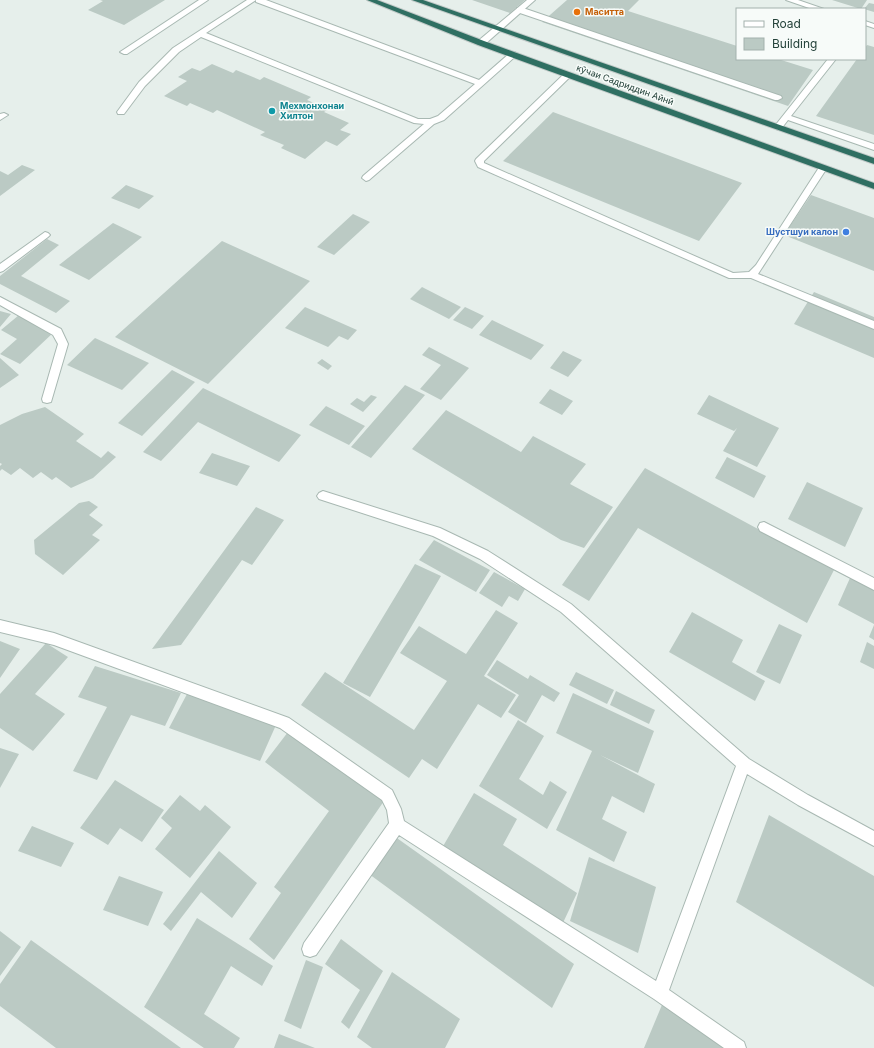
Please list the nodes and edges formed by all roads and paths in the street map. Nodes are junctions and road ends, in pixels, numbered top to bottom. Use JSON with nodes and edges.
{"nodes":[{"id":1,"x":204,"y":0,"type":"edge"},
{"id":2,"x":252,"y":0,"type":"edge"},
{"id":3,"x":260,"y":0,"type":"edge"},
{"id":4,"x":371,"y":0,"type":"edge"},
{"id":5,"x":416,"y":0,"type":"edge"},
{"id":6,"x":531,"y":0,"type":"edge"},
{"id":7,"x":790,"y":0,"type":"edge"},
{"id":8,"x":817,"y":8,"type":"edge"},
{"id":9,"x":520,"y":10,"type":"junction"},
{"id":10,"x":499,"y":29,"type":"junction"},
{"id":11,"x":201,"y":34,"type":"junction"},
{"id":12,"x":481,"y":42,"type":"junction"},
{"id":13,"x":124,"y":52,"type":"dead end"},
{"id":14,"x":514,"y":54,"type":"junction"},
{"id":15,"x":831,"y":60,"type":"edge"},
{"id":16,"x":568,"y":75,"type":"junction"},
{"id":17,"x":479,"y":83,"type":"junction"},
{"id":18,"x":778,"y":98,"type":"dead end"},
{"id":19,"x":121,"y":112,"type":"dead end"},
{"id":20,"x":786,"y":117,"type":"junction"},
{"id":21,"x":431,"y":122,"type":"junction"},
{"id":22,"x":778,"y":127,"type":"junction"},
{"id":23,"x":874,"y":146,"type":"edge"},
{"id":24,"x":874,"y":161,"type":"edge"},
{"id":25,"x":823,"y":168,"type":"junction"},
{"id":26,"x":366,"y":178,"type":"dead end"},
{"id":27,"x":874,"y":186,"type":"edge"},
{"id":28,"x":45,"y":235,"type":"dead end"},
{"id":29,"x":0,"y":269,"type":"edge"},
{"id":30,"x":752,"y":275,"type":"junction"},
{"id":31,"x":0,"y":301,"type":"edge"},
{"id":32,"x":874,"y":325,"type":"edge"},
{"id":33,"x":47,"y":399,"type":"dead end"},
{"id":34,"x":323,"y":496,"type":"dead end"},
{"id":35,"x":764,"y":527,"type":"dead end"},
{"id":36,"x":874,"y":584,"type":"edge"},
{"id":37,"x":0,"y":626,"type":"edge"},
{"id":38,"x":744,"y":764,"type":"junction"},
{"id":39,"x":396,"y":825,"type":"junction"},
{"id":40,"x":874,"y":839,"type":"edge"},
{"id":41,"x":310,"y":949,"type":"dead end"},
{"id":42,"x":660,"y":993,"type":"junction"},
{"id":43,"x":738,"y":1048,"type":"edge"}],
"edges":[{"from":1,"to":13,"type":"street"},
{"from":2,"to":11,"type":"street"},
{"from":3,"to":17,"type":"street"},
{"from":4,"to":12,"type":"highway","name":"кӯчаи Садриддин Айнӣ"},
{"from":5,"to":10,"type":"highway","name":"кӯчаи Садриддин Айнӣ"},
{"from":6,"to":9,"type":"street"},
{"from":7,"to":8,"type":"street"},
{"from":9,"to":10,"type":"street"},
{"from":9,"to":18,"type":"street"},
{"from":10,"to":12,"type":"street"},
{"from":10,"to":22,"type":"highway","name":"кӯчаи Садриддин Айнӣ"},
{"from":11,"to":19,"type":"street"},
{"from":11,"to":21,"type":"street"},
{"from":12,"to":14,"type":"highway","name":"кӯчаи Садриддин Айнӣ"},
{"from":14,"to":16,"type":"highway","name":"кӯчаи Садриддин Айнӣ"},
{"from":14,"to":17,"type":"street"},
{"from":15,"to":20,"type":"street"},
{"from":16,"to":25,"type":"highway","name":"кӯчаи Садриддин Айнӣ"},
{"from":16,"to":30,"type":"street"},
{"from":17,"to":21,"type":"street"},
{"from":20,"to":22,"type":"street"},
{"from":20,"to":23,"type":"street"},
{"from":21,"to":26,"type":"street"},
{"from":22,"to":24,"type":"highway","name":"кӯчаи Садриддин Айнӣ"},
{"from":25,"to":27,"type":"highway","name":"кӯчаи Садриддин Айнӣ"},
{"from":25,"to":30,"type":"street"},
{"from":28,"to":29,"type":"street"},
{"from":30,"to":32,"type":"street"},
{"from":31,"to":33,"type":"street"},
{"from":34,"to":38,"type":"street"},
{"from":35,"to":36,"type":"street"},
{"from":37,"to":39,"type":"street"},
{"from":38,"to":40,"type":"street"},
{"from":38,"to":42,"type":"street"},
{"from":39,"to":41,"type":"street"},
{"from":39,"to":42,"type":"street"},
{"from":42,"to":43,"type":"street"}]}
